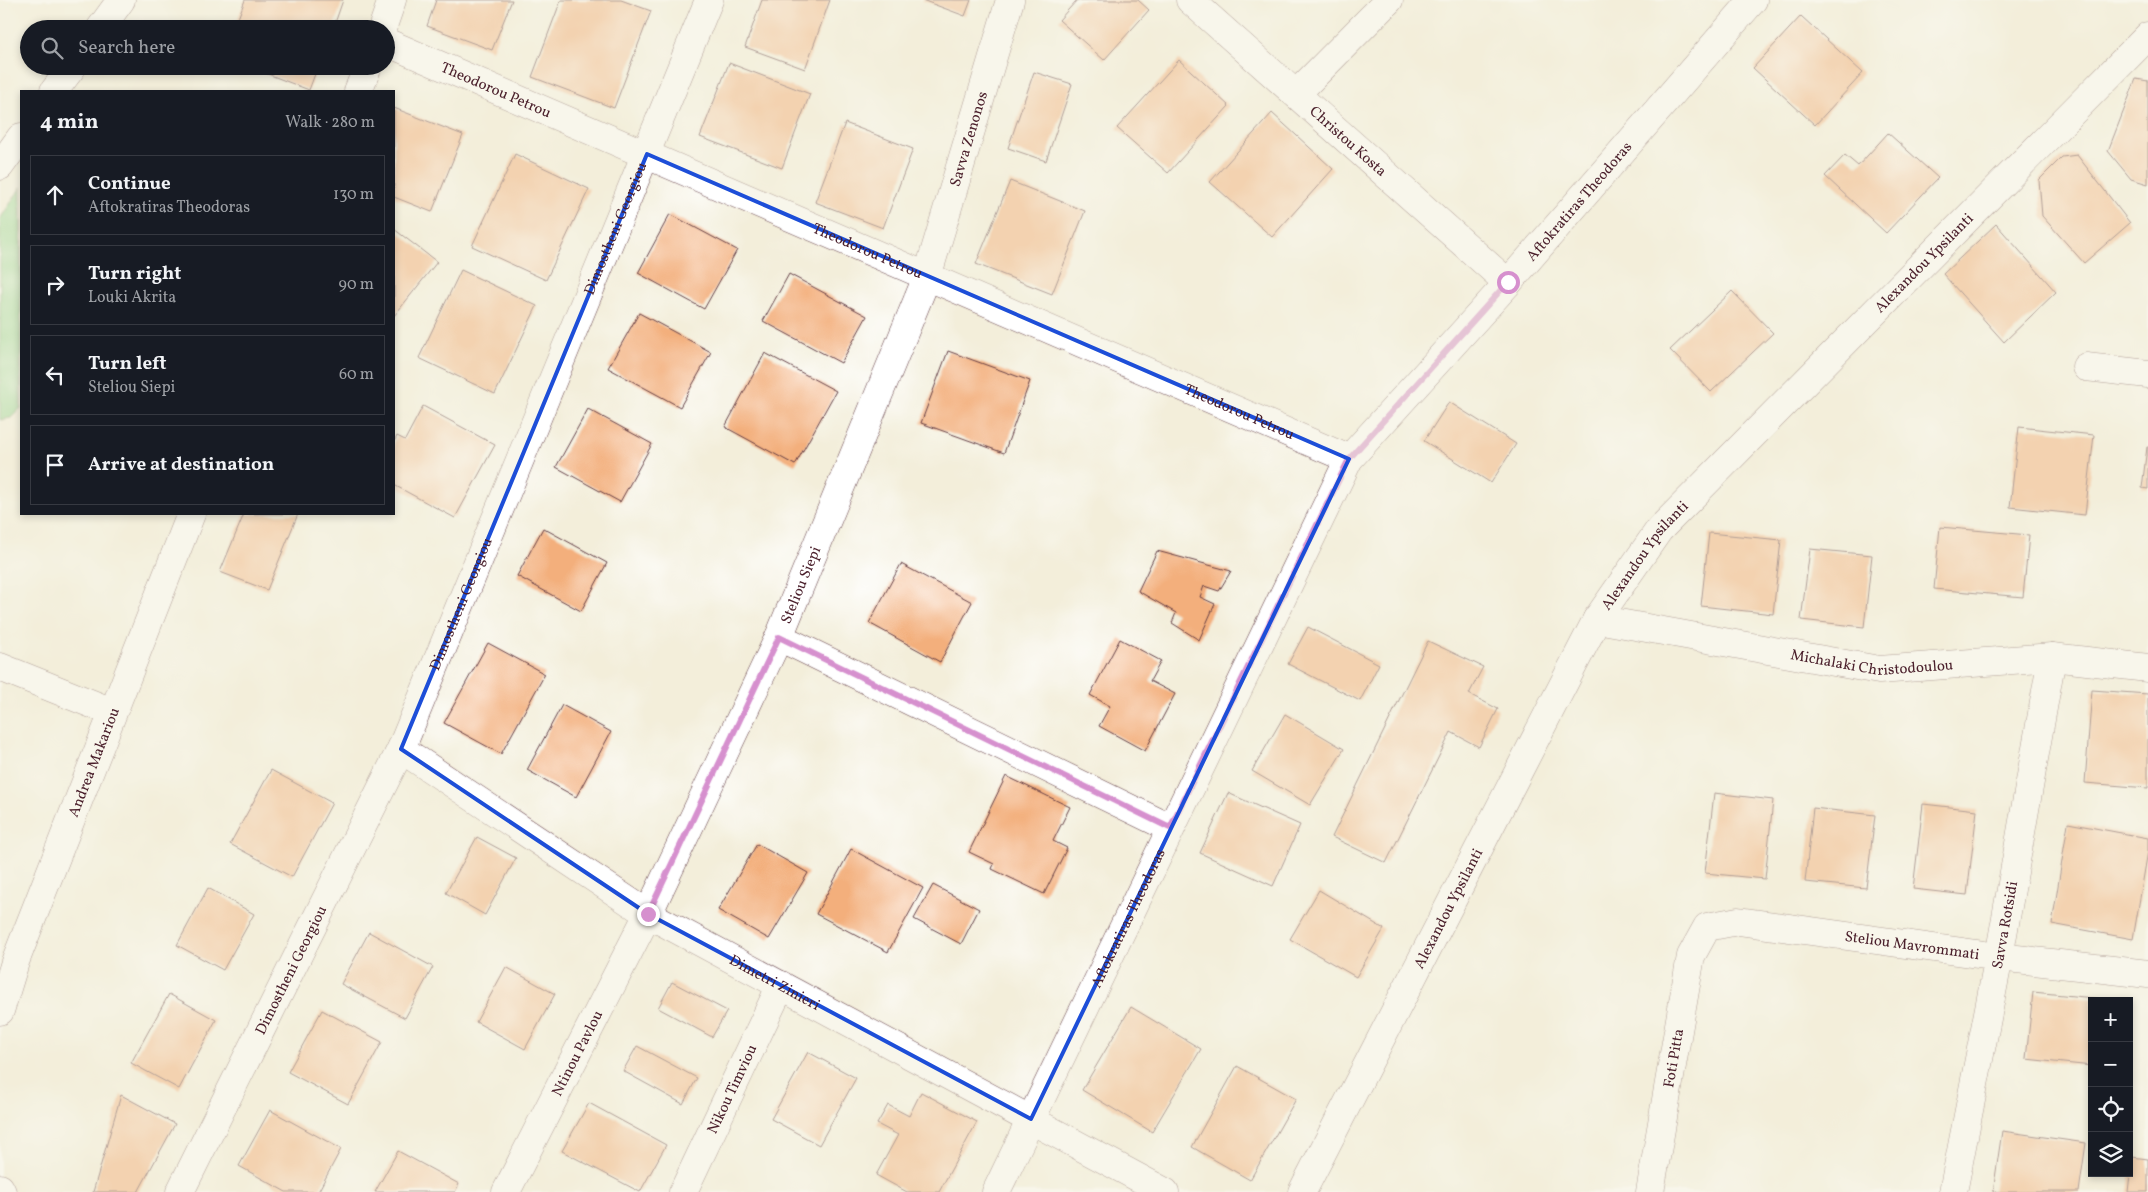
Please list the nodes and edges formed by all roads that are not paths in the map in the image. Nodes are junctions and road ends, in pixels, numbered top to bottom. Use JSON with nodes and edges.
{"nodes":[{"id":1,"x":121,"y":0,"type":"edge"},
{"id":2,"x":392,"y":0,"type":"edge"},
{"id":3,"x":709,"y":0,"type":"edge"},
{"id":4,"x":1010,"y":0,"type":"edge"},
{"id":5,"x":1190,"y":0,"type":"edge"},
{"id":6,"x":1389,"y":0,"type":"edge"},
{"id":7,"x":1754,"y":0,"type":"edge"},
{"id":8,"x":107,"y":20,"type":"edge"},
{"id":9,"x":385,"y":20,"type":"edge"},
{"id":10,"x":2148,"y":36,"type":"edge"},
{"id":11,"x":395,"y":46,"type":"edge"},
{"id":12,"x":66,"y":75,"type":"edge"},
{"id":13,"x":364,"y":75,"type":"edge"},
{"id":14,"x":55,"y":90,"type":"edge"},
{"id":15,"x":358,"y":90,"type":"edge"},
{"id":16,"x":1296,"y":94,"type":"junction"},
{"id":17,"x":20,"y":138,"type":"edge"},
{"id":18,"x":646,"y":154,"type":"junction"},
{"id":19,"x":0,"y":166,"type":"edge"},
{"id":20,"x":927,"y":277,"type":"junction"},
{"id":21,"x":1508,"y":282,"type":"junction"},
{"id":22,"x":2086,"y":367,"type":"dead end"},
{"id":23,"x":2148,"y":374,"type":"edge"},
{"id":24,"x":1349,"y":459,"type":"junction"},
{"id":25,"x":190,"y":515,"type":"edge"},
{"id":26,"x":1597,"y":619,"type":"junction"},
{"id":27,"x":779,"y":637,"type":"junction"},
{"id":28,"x":2052,"y":657,"type":"junction"},
{"id":29,"x":0,"y":668,"type":"edge"},
{"id":30,"x":2148,"y":668,"type":"edge"},
{"id":31,"x":112,"y":712,"type":"junction"},
{"id":32,"x":401,"y":749,"type":"junction"},
{"id":33,"x":1170,"y":828,"type":"junction"},
{"id":34,"x":648,"y":914,"type":"junction"},
{"id":35,"x":1707,"y":927,"type":"joint"},
{"id":36,"x":1999,"y":957,"type":"junction"},
{"id":37,"x":2148,"y":974,"type":"edge"},
{"id":38,"x":781,"y":986,"type":"junction"},
{"id":39,"x":0,"y":1011,"type":"edge"},
{"id":40,"x":1031,"y":1119,"type":"junction"},
{"id":41,"x":0,"y":1188,"type":"edge"},
{"id":42,"x":2,"y":1192,"type":"edge"},
{"id":43,"x":180,"y":1192,"type":"edge"},
{"id":44,"x":506,"y":1192,"type":"edge"},
{"id":45,"x":682,"y":1192,"type":"edge"},
{"id":46,"x":996,"y":1192,"type":"edge"},
{"id":47,"x":1164,"y":1192,"type":"edge"},
{"id":48,"x":1302,"y":1192,"type":"edge"},
{"id":49,"x":1650,"y":1192,"type":"edge"},
{"id":50,"x":1953,"y":1192,"type":"edge"}],
"edges":[{"from":1,"to":8,"type":"street"},
{"from":2,"to":9,"type":"street"},
{"from":3,"to":18,"type":"street","name":"Dimostheni Georgiou"},
{"from":4,"to":20,"type":"street","name":"Savva Zenonos"},
{"from":5,"to":16,"type":"street","name":"Christou Kosta"},
{"from":6,"to":16,"type":"street"},
{"from":7,"to":21,"type":"street","name":"Aftokratiras Theodoras"},
{"from":10,"to":26,"type":"street","name":"Alexandou Ypsilanti"},
{"from":11,"to":18,"type":"street","name":"Theodorou Petrou"},
{"from":12,"to":14,"type":"street"},
{"from":13,"to":15,"type":"street"},
{"from":16,"to":21,"type":"street","name":"Christou Kosta"},
{"from":17,"to":19,"type":"street"},
{"from":18,"to":20,"type":"street","name":"Theodorou Petrou"},
{"from":18,"to":32,"type":"street","name":"Dimostheni Georgiou"},
{"from":20,"to":24,"type":"street","name":"Theodorou Petrou"},
{"from":20,"to":27,"type":"street","name":"Steliou Siepi"},
{"from":21,"to":24,"type":"street","name":"Aftokratiras Theodoras"},
{"from":22,"to":23,"type":"street"},
{"from":24,"to":33,"type":"street","name":"Aftokratiras Theodoras"},
{"from":25,"to":31,"type":"street","name":"Andrea Makariou"},
{"from":26,"to":28,"type":"street","name":"Michalaki Christodoulou"},
{"from":26,"to":48,"type":"street","name":"Alexandou Ypsilanti"},
{"from":27,"to":33,"type":"street"},
{"from":27,"to":34,"type":"street","name":"Steliou Siepi"},
{"from":28,"to":30,"type":"street","name":"Michalaki Christodoulou"},
{"from":28,"to":36,"type":"street","name":"Savva Rotsidi"},
{"from":29,"to":31,"type":"street"},
{"from":31,"to":39,"type":"street","name":"Andrea Makariou"},
{"from":32,"to":34,"type":"street","name":"Dimetri Zinieri"},
{"from":32,"to":43,"type":"street","name":"Dimostheni Georgiou"},
{"from":33,"to":40,"type":"street","name":"Aftokratiras Theodoras"},
{"from":34,"to":38,"type":"street","name":"Dimetri Zinieri"},
{"from":34,"to":44,"type":"street","name":"Ntinou Pavlou"},
{"from":35,"to":36,"type":"street","name":"Steliou Mavrommati"},
{"from":35,"to":49,"type":"street","name":"Foti Pitta"},
{"from":36,"to":37,"type":"street","name":"Steliou Mavrommati"},
{"from":36,"to":50,"type":"street","name":"Savva Rotsidi"},
{"from":38,"to":40,"type":"street","name":"Dimetri Zinieri"},
{"from":38,"to":45,"type":"street","name":"Nikou Timviou"},
{"from":40,"to":46,"type":"street","name":"Aftokratiras Theodoras"},
{"from":40,"to":47,"type":"street","name":"Dimetri Zinieri"},
{"from":41,"to":42,"type":"street"}]}
